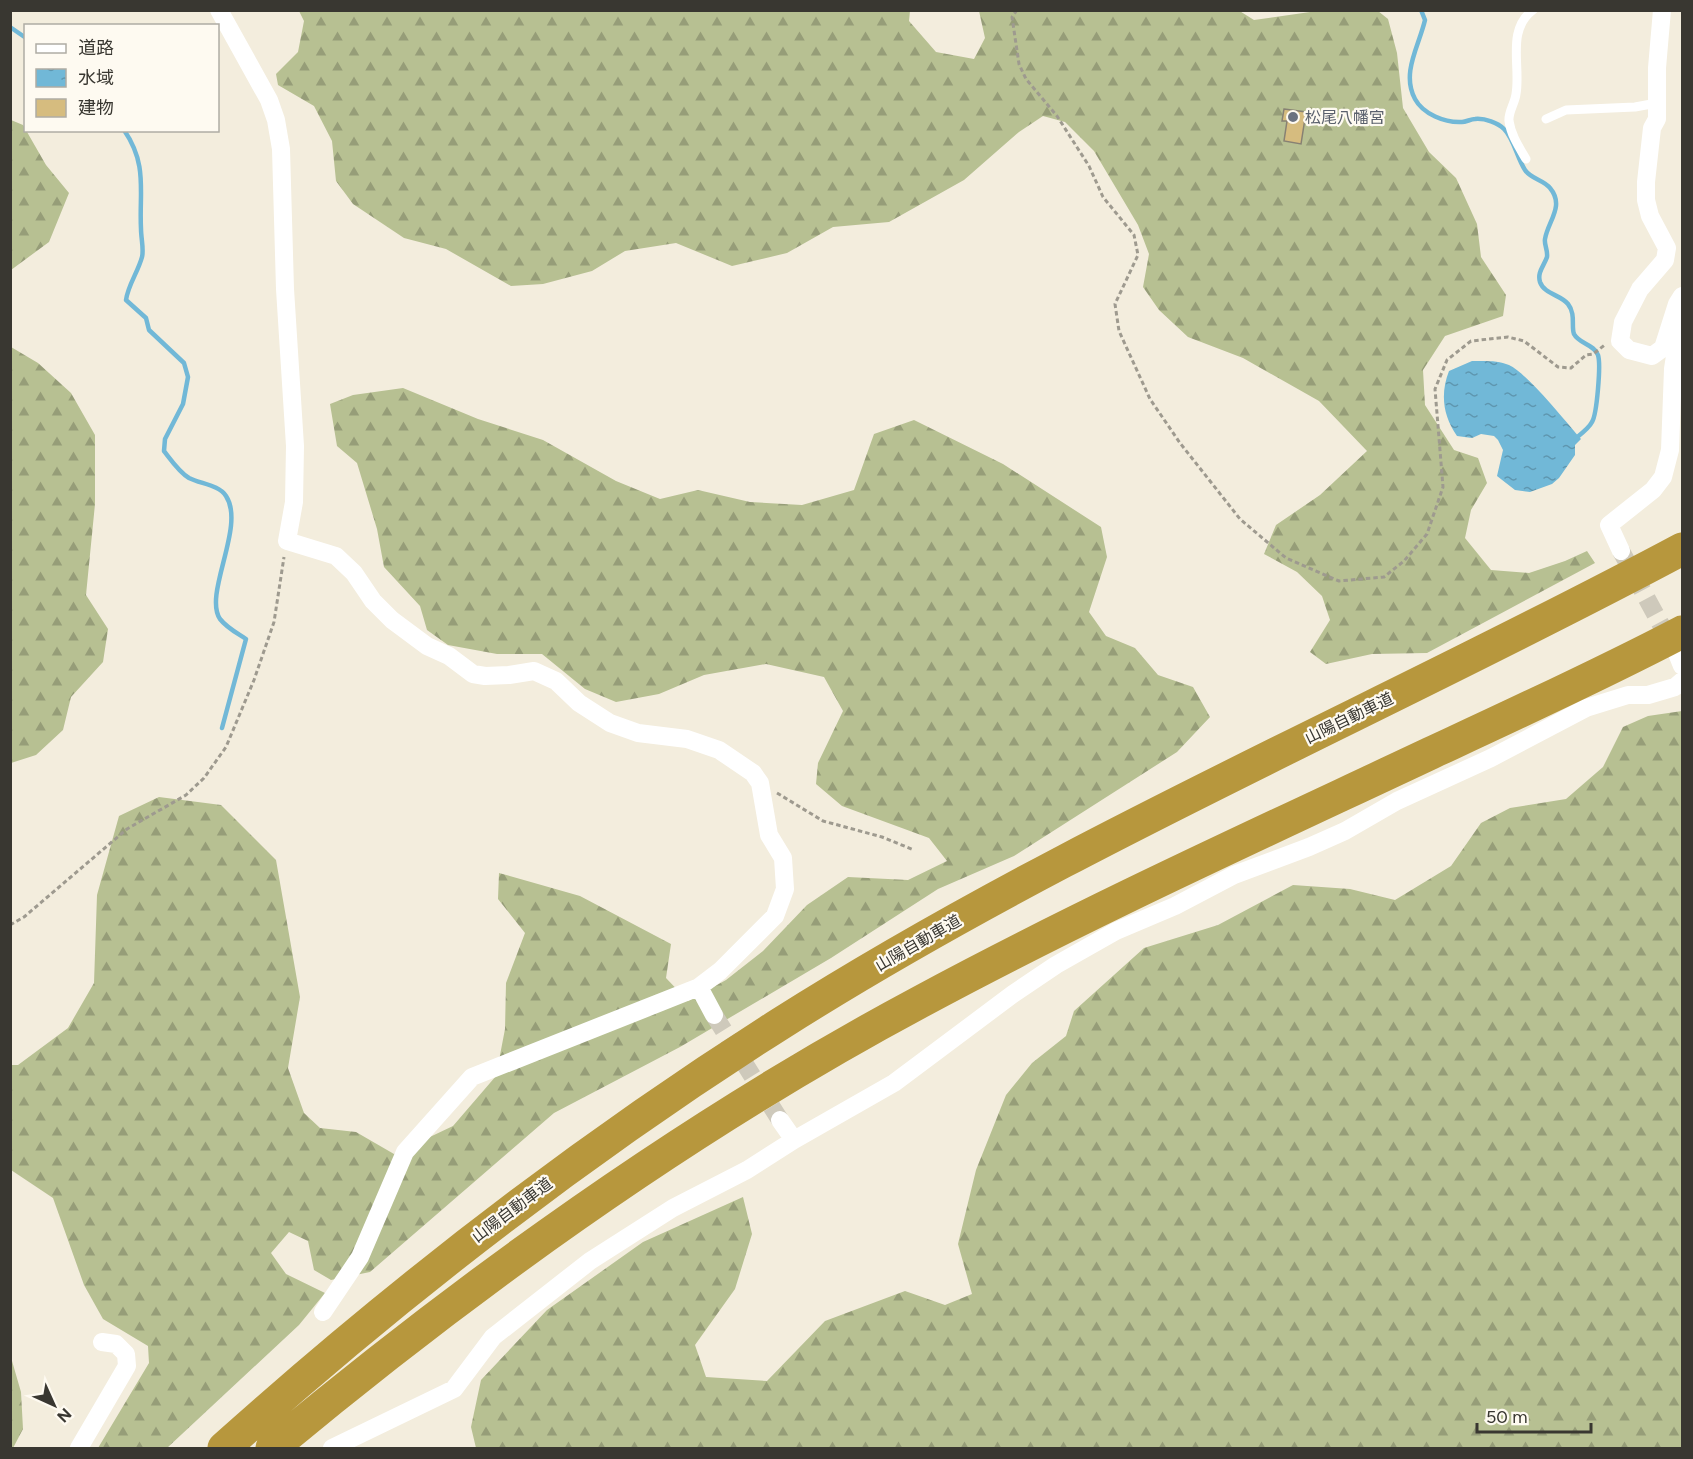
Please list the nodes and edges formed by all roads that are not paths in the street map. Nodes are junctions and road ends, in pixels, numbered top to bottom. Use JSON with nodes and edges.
{"nodes":[{"id":1,"x":219,"y":10,"type":"edge"},
{"id":2,"x":1533,"y":10,"type":"edge"},
{"id":3,"x":1662,"y":10,"type":"edge"},
{"id":4,"x":1657,"y":103,"type":"junction"},
{"id":5,"x":1546,"y":119,"type":"dead end"},
{"id":6,"x":1526,"y":159,"type":"dead end"},
{"id":7,"x":1683,"y":296,"type":"edge"},
{"id":8,"x":1683,"y":311,"type":"edge"},
{"id":9,"x":1683,"y":549,"type":"edge"},
{"id":10,"x":1621,"y":551,"type":"tunnel mouth"},
{"id":11,"x":1681,"y":652,"type":"edge"},
{"id":12,"x":1683,"y":681,"type":"edge"},
{"id":13,"x":699,"y":987,"type":"junction"},
{"id":14,"x":714,"y":1015,"type":"tunnel mouth"},
{"id":15,"x":780,"y":1120,"type":"tunnel mouth"},
{"id":16,"x":794,"y":1140,"type":"junction"},
{"id":17,"x":323,"y":1312,"type":"dead end"},
{"id":18,"x":102,"y":1342,"type":"dead end"},
{"id":19,"x":79,"y":1449,"type":"edge"},
{"id":20,"x":224,"y":1449,"type":"edge"},
{"id":21,"x":272,"y":1449,"type":"edge"},
{"id":22,"x":332,"y":1449,"type":"edge"}],
"edges":[{"from":1,"to":13,"type":"street"},
{"from":2,"to":6,"type":"lane"},
{"from":3,"to":4,"type":"street"},
{"from":4,"to":5,"type":"lane"},
{"from":4,"to":7,"type":"street"},
{"from":8,"to":10,"type":"street"},
{"from":9,"to":20,"type":"highway","name":"山陽自動車道"},
{"from":11,"to":21,"type":"highway"},
{"from":12,"to":16,"type":"street"},
{"from":13,"to":14,"type":"street"},
{"from":13,"to":17,"type":"street"},
{"from":15,"to":16,"type":"street"},
{"from":16,"to":22,"type":"street"},
{"from":18,"to":19,"type":"street"}]}
